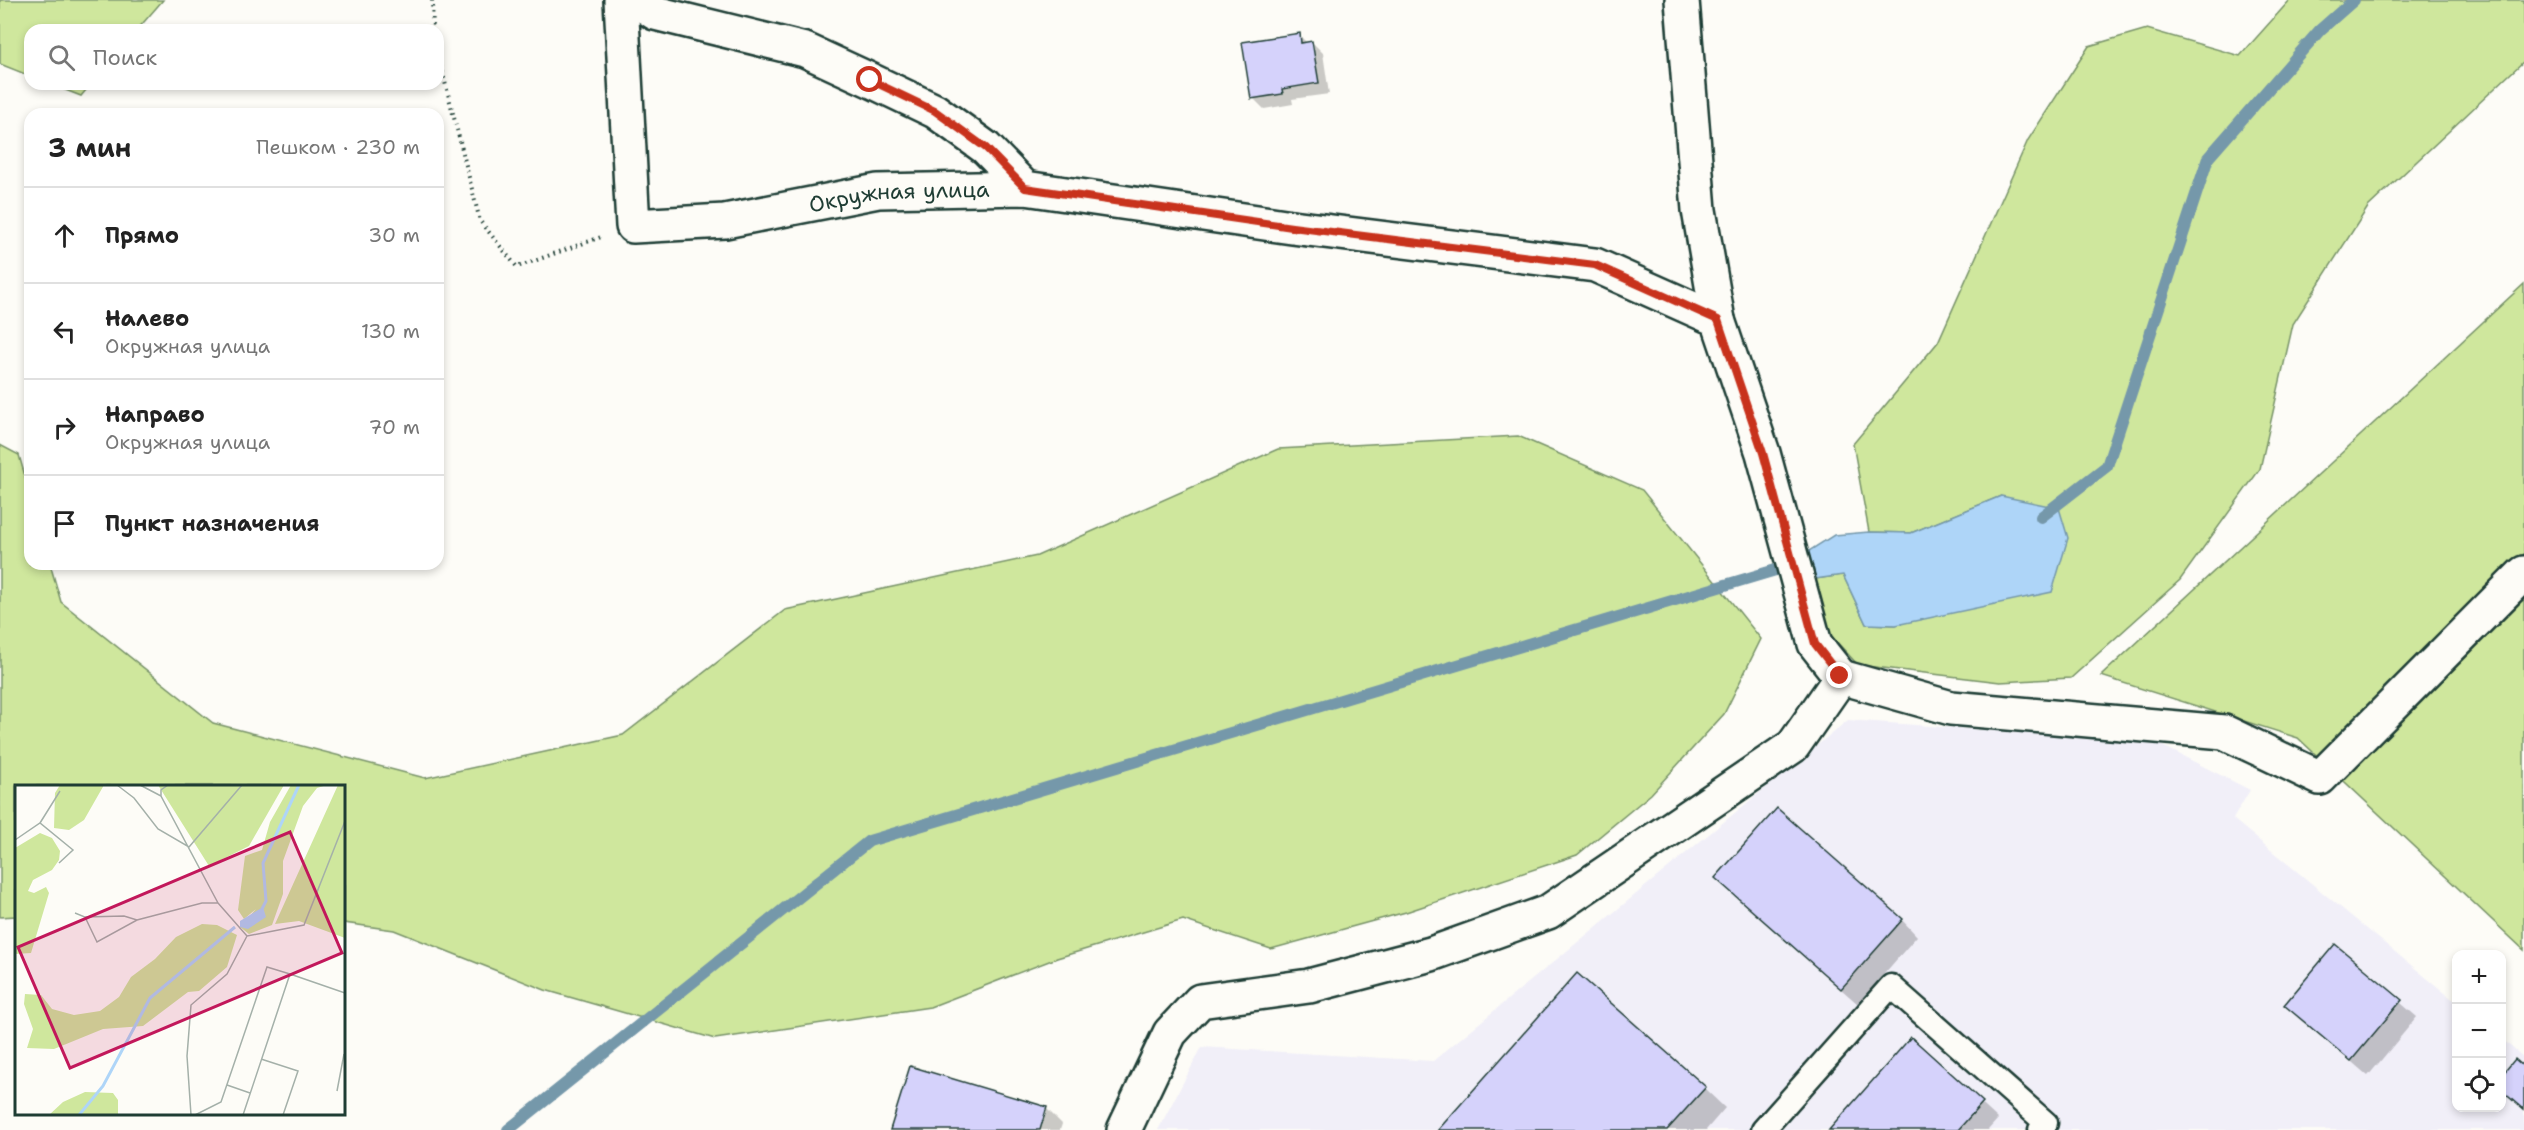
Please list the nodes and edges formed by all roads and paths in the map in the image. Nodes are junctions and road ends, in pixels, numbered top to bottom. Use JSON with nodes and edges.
{"nodes":[{"id":1,"x":432,"y":0,"type":"edge"},
{"id":2,"x":621,"y":0,"type":"edge"},
{"id":3,"x":636,"y":0,"type":"edge"},
{"id":4,"x":1682,"y":0,"type":"edge"},
{"id":5,"x":433,"y":24,"type":"edge"},
{"id":6,"x":444,"y":78,"type":"edge"},
{"id":7,"x":1025,"y":188,"type":"junction"},
{"id":8,"x":633,"y":226,"type":"junction"},
{"id":9,"x":1718,"y":320,"type":"junction"},
{"id":10,"x":2524,"y":573,"type":"edge"},
{"id":11,"x":1840,"y":676,"type":"junction"},
{"id":12,"x":2047,"y":1128,"type":"edge"},
{"id":13,"x":1124,"y":1130,"type":"edge"},
{"id":14,"x":1763,"y":1130,"type":"edge"}],
"edges":[{"from":1,"to":5,"type":"path"},
{"from":2,"to":8,"type":"street"},
{"from":3,"to":7,"type":"street"},
{"from":4,"to":9,"type":"street"},
{"from":6,"to":8,"type":"path"},
{"from":7,"to":8,"type":"street","name":"Окружная улица"},
{"from":7,"to":9,"type":"street","name":"Окружная улица"},
{"from":9,"to":11,"type":"street"},
{"from":10,"to":11,"type":"street"},
{"from":11,"to":13,"type":"street"},
{"from":12,"to":14,"type":"lane"}]}
